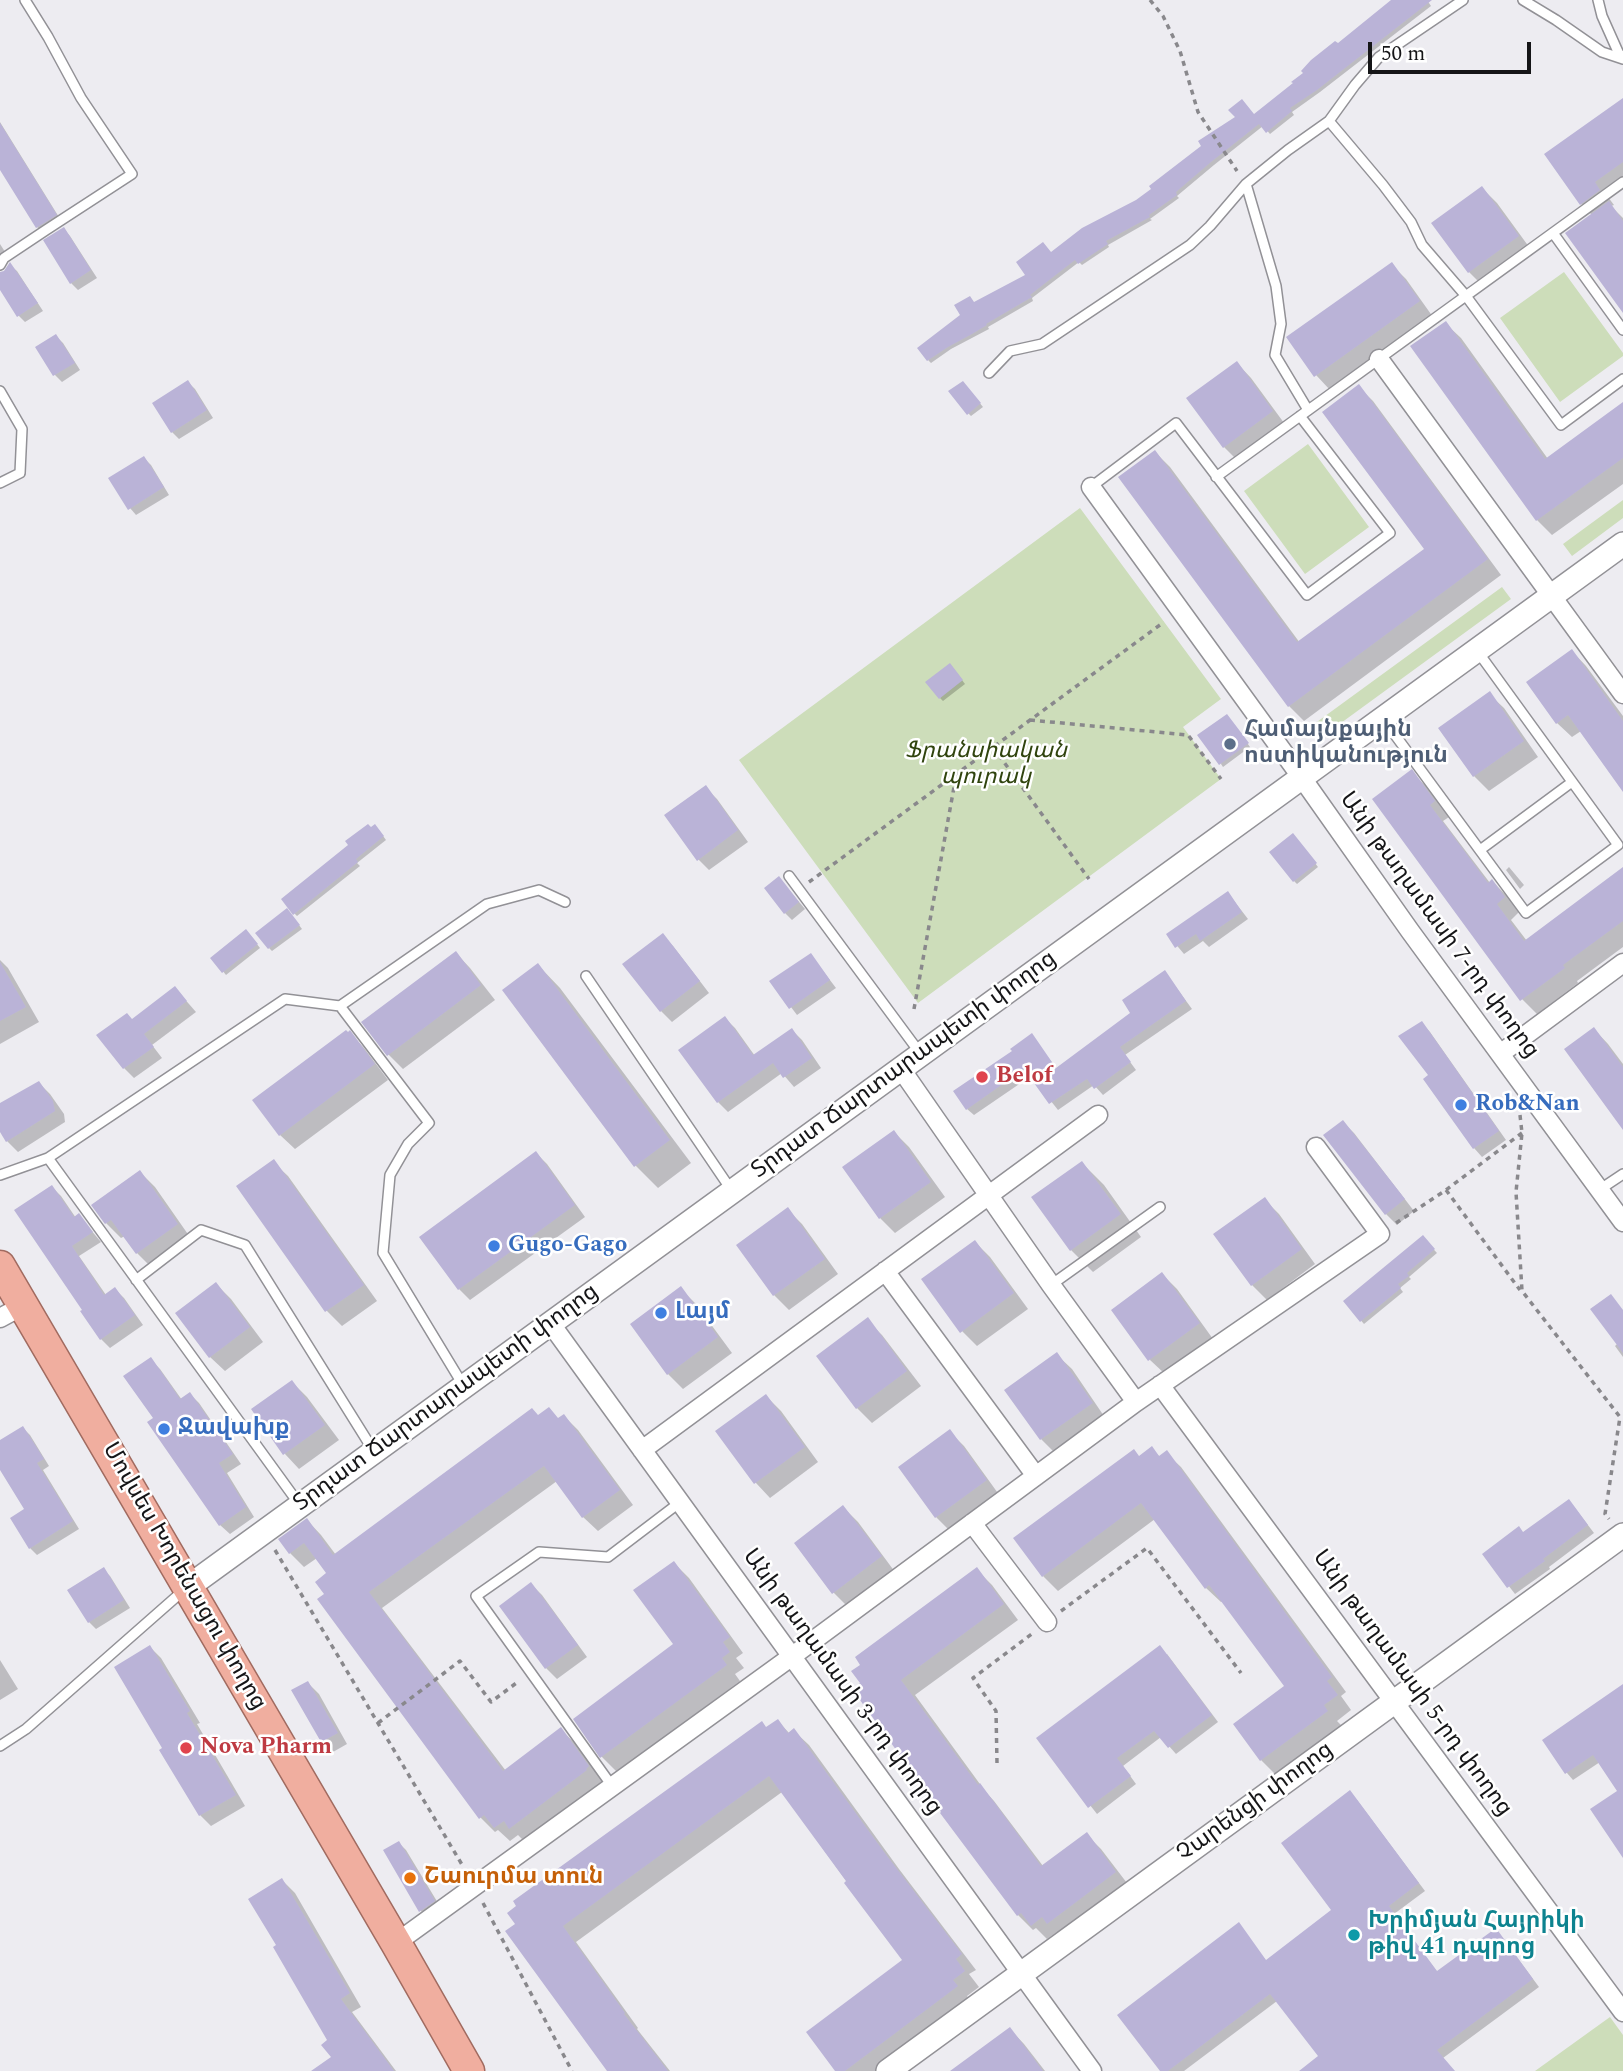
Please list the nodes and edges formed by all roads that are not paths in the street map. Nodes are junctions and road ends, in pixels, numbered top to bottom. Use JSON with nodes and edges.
{"nodes":[{"id":1,"x":25,"y":0,"type":"edge"},
{"id":2,"x":1462,"y":0,"type":"edge"},
{"id":3,"x":1523,"y":0,"type":"edge"},
{"id":4,"x":1598,"y":0,"type":"edge"},
{"id":5,"x":1623,"y":58,"type":"edge"},
{"id":6,"x":1329,"y":121,"type":"junction"},
{"id":7,"x":1623,"y":182,"type":"edge"},
{"id":8,"x":1246,"y":184,"type":"junction"},
{"id":9,"x":1553,"y":233,"type":"junction"},
{"id":10,"x":0,"y":265,"type":"edge"},
{"id":11,"x":1466,"y":296,"type":"junction"},
{"id":12,"x":1623,"y":330,"type":"edge"},
{"id":13,"x":1379,"y":359,"type":"junction"},
{"id":14,"x":989,"y":373,"type":"dead end"},
{"id":15,"x":1623,"y":379,"type":"edge"},
{"id":16,"x":0,"y":391,"type":"edge"},
{"id":17,"x":1304,"y":413,"type":"junction"},
{"id":18,"x":1216,"y":477,"type":"junction"},
{"id":19,"x":0,"y":483,"type":"edge"},
{"id":20,"x":1091,"y":487,"type":"joint"},
{"id":21,"x":1623,"y":544,"type":"edge"},
{"id":22,"x":1551,"y":596,"type":"junction"},
{"id":23,"x":1477,"y":650,"type":"junction"},
{"id":24,"x":1623,"y":694,"type":"edge"},
{"id":25,"x":1383,"y":719,"type":"junction"},
{"id":26,"x":1302,"y":778,"type":"junction"},
{"id":27,"x":1572,"y":782,"type":"junction"},
{"id":28,"x":1480,"y":850,"type":"junction"},
{"id":29,"x":789,"y":876,"type":"dead end"},
{"id":30,"x":565,"y":902,"type":"dead end"},
{"id":31,"x":1623,"y":963,"type":"edge"},
{"id":32,"x":586,"y":976,"type":"dead end"},
{"id":33,"x":340,"y":1006,"type":"junction"},
{"id":34,"x":921,"y":1054,"type":"junction"},
{"id":35,"x":1500,"y":1054,"type":"junction"},
{"id":36,"x":901,"y":1069,"type":"junction"},
{"id":37,"x":1098,"y":1115,"type":"dead end"},
{"id":38,"x":1316,"y":1147,"type":"dead end"},
{"id":39,"x":48,"y":1158,"type":"junction"},
{"id":40,"x":1623,"y":1174,"type":"edge"},
{"id":41,"x":0,"y":1175,"type":"edge"},
{"id":42,"x":1599,"y":1190,"type":"junction"},
{"id":43,"x":732,"y":1191,"type":"junction"},
{"id":44,"x":989,"y":1195,"type":"junction"},
{"id":45,"x":1160,"y":1207,"type":"dead end"},
{"id":46,"x":1623,"y":1222,"type":"edge"},
{"id":47,"x":0,"y":1266,"type":"edge"},
{"id":48,"x":885,"y":1271,"type":"junction"},
{"id":49,"x":136,"y":1280,"type":"junction"},
{"id":50,"x":1051,"y":1285,"type":"junction"},
{"id":51,"x":12,"y":1312,"type":"edge"},
{"id":52,"x":551,"y":1324,"type":"junction"},
{"id":53,"x":1160,"y":1385,"type":"junction"},
{"id":54,"x":463,"y":1387,"type":"junction"},
{"id":55,"x":1136,"y":1402,"type":"junction"},
{"id":56,"x":642,"y":1450,"type":"junction"},
{"id":57,"x":374,"y":1452,"type":"junction"},
{"id":58,"x":1036,"y":1476,"type":"junction"},
{"id":59,"x":679,"y":1503,"type":"junction"},
{"id":60,"x":300,"y":1506,"type":"junction"},
{"id":61,"x":972,"y":1523,"type":"junction"},
{"id":62,"x":1623,"y":1535,"type":"edge"},
{"id":63,"x":188,"y":1587,"type":"junction"},
{"id":64,"x":1047,"y":1622,"type":"road end"},
{"id":65,"x":791,"y":1657,"type":"junction"},
{"id":66,"x":1394,"y":1702,"type":"junction"},
{"id":67,"x":0,"y":1746,"type":"edge"},
{"id":68,"x":612,"y":1786,"type":"junction"},
{"id":69,"x":397,"y":1943,"type":"junction"},
{"id":70,"x":1022,"y":1974,"type":"junction"},
{"id":71,"x":1623,"y":2012,"type":"edge"},
{"id":72,"x":469,"y":2071,"type":"edge"},
{"id":73,"x":888,"y":2071,"type":"edge"},
{"id":74,"x":1092,"y":2071,"type":"edge"}],
"edges":[{"from":1,"to":10,"type":"lane"},
{"from":2,"to":6,"type":"lane"},
{"from":3,"to":5,"type":"lane"},
{"from":4,"to":5,"type":"lane"},
{"from":6,"to":8,"type":"lane"},
{"from":6,"to":11,"type":"lane"},
{"from":7,"to":9,"type":"lane"},
{"from":8,"to":14,"type":"lane"},
{"from":8,"to":17,"type":"lane"},
{"from":9,"to":11,"type":"lane"},
{"from":9,"to":12,"type":"lane"},
{"from":11,"to":13,"type":"lane"},
{"from":11,"to":15,"type":"lane"},
{"from":13,"to":17,"type":"lane"},
{"from":13,"to":22,"type":"street"},
{"from":16,"to":19,"type":"lane"},
{"from":17,"to":18,"type":"lane"},
{"from":17,"to":18,"type":"lane"},
{"from":18,"to":20,"type":"lane"},
{"from":20,"to":26,"type":"street","name":"Անի թաղամասի 7-րդ փողոց"},
{"from":21,"to":22,"type":"street","name":"Տրդատ Ճարտարապետի փողոց"},
{"from":22,"to":23,"type":"street","name":"Տրդատ Ճարտարապետի փողոց"},
{"from":22,"to":24,"type":"street"},
{"from":23,"to":25,"type":"street","name":"Տրդատ Ճարտարապետի փողոց"},
{"from":23,"to":27,"type":"lane"},
{"from":25,"to":26,"type":"street","name":"Տրդատ Ճարտարապետի փողոց"},
{"from":25,"to":28,"type":"lane"},
{"from":26,"to":34,"type":"street","name":"Տրդատ Ճարտարապետի փողոց"},
{"from":26,"to":35,"type":"street","name":"Անի թաղամասի 7-րդ փողոց"},
{"from":27,"to":28,"type":"lane"},
{"from":27,"to":28,"type":"lane"},
{"from":29,"to":34,"type":"lane"},
{"from":30,"to":33,"type":"lane"},
{"from":31,"to":35,"type":"street"},
{"from":32,"to":43,"type":"lane"},
{"from":33,"to":39,"type":"lane"},
{"from":33,"to":54,"type":"lane"},
{"from":34,"to":36,"type":"street","name":"Տրդատ Ճարտարապետի փողոց"},
{"from":35,"to":42,"type":"street","name":"Անի թաղամասի 7-րդ փողոց"},
{"from":36,"to":43,"type":"street","name":"Տրդատ Ճարտարապետի փողոց"},
{"from":36,"to":44,"type":"street"},
{"from":37,"to":44,"type":"street"},
{"from":38,"to":53,"type":"street"},
{"from":39,"to":41,"type":"lane"},
{"from":39,"to":49,"type":"lane"},
{"from":40,"to":42,"type":"lane"},
{"from":42,"to":46,"type":"street","name":"Անի թաղամասի 7-րդ փողոց"},
{"from":43,"to":52,"type":"street","name":"Տրդատ Ճարտարապետի փողոց"},
{"from":44,"to":48,"type":"street"},
{"from":44,"to":50,"type":"street"},
{"from":45,"to":50,"type":"lane"},
{"from":47,"to":51,"type":"highway","name":"Մովսես Խորենացու փողոց"},
{"from":48,"to":56,"type":"street"},
{"from":48,"to":58,"type":"street"},
{"from":49,"to":57,"type":"lane"},
{"from":49,"to":60,"type":"lane"},
{"from":50,"to":55,"type":"street"},
{"from":51,"to":63,"type":"highway","name":"Մովսես Խորենացու փողոց"},
{"from":52,"to":54,"type":"street","name":"Տրդատ Ճարտարապետի փողոց"},
{"from":52,"to":56,"type":"street","name":"Անի թաղամասի 3-րդ փողոց"},
{"from":53,"to":55,"type":"street"},
{"from":53,"to":66,"type":"street","name":"Անի թաղամասի 5-րդ փողոց"},
{"from":54,"to":57,"type":"street","name":"Տրդատ Ճարտարապետի փողոց"},
{"from":55,"to":58,"type":"street"},
{"from":56,"to":59,"type":"street","name":"Անի թաղամասի 3-րդ փողոց"},
{"from":57,"to":60,"type":"street","name":"Տրդատ Ճարտարապետի փողոց"},
{"from":58,"to":61,"type":"street"},
{"from":59,"to":65,"type":"street","name":"Անի թաղամասի 3-րդ փողոց"},
{"from":59,"to":68,"type":"lane"},
{"from":60,"to":63,"type":"street","name":"Տրդատ Ճարտարապետի փողոց"},
{"from":61,"to":64,"type":"street"},
{"from":61,"to":65,"type":"street"},
{"from":62,"to":66,"type":"street","name":"Չարենցի փողոց"},
{"from":63,"to":67,"type":"lane"},
{"from":63,"to":69,"type":"highway","name":"Մովսես Խորենացու փողոց"},
{"from":65,"to":68,"type":"street"},
{"from":65,"to":70,"type":"street","name":"Անի թաղամասի 3-րդ փողոց"},
{"from":66,"to":70,"type":"street","name":"Չարենցի փողոց"},
{"from":66,"to":71,"type":"street","name":"Անի թաղամասի 5-րդ փողոց"},
{"from":68,"to":69,"type":"street"},
{"from":69,"to":72,"type":"highway","name":"Մովսես Խորենացու փողոց"},
{"from":70,"to":73,"type":"street","name":"Չարենցի փողոց"},
{"from":70,"to":74,"type":"street","name":"Անի թաղամասի 3-րդ փողոց"}]}
